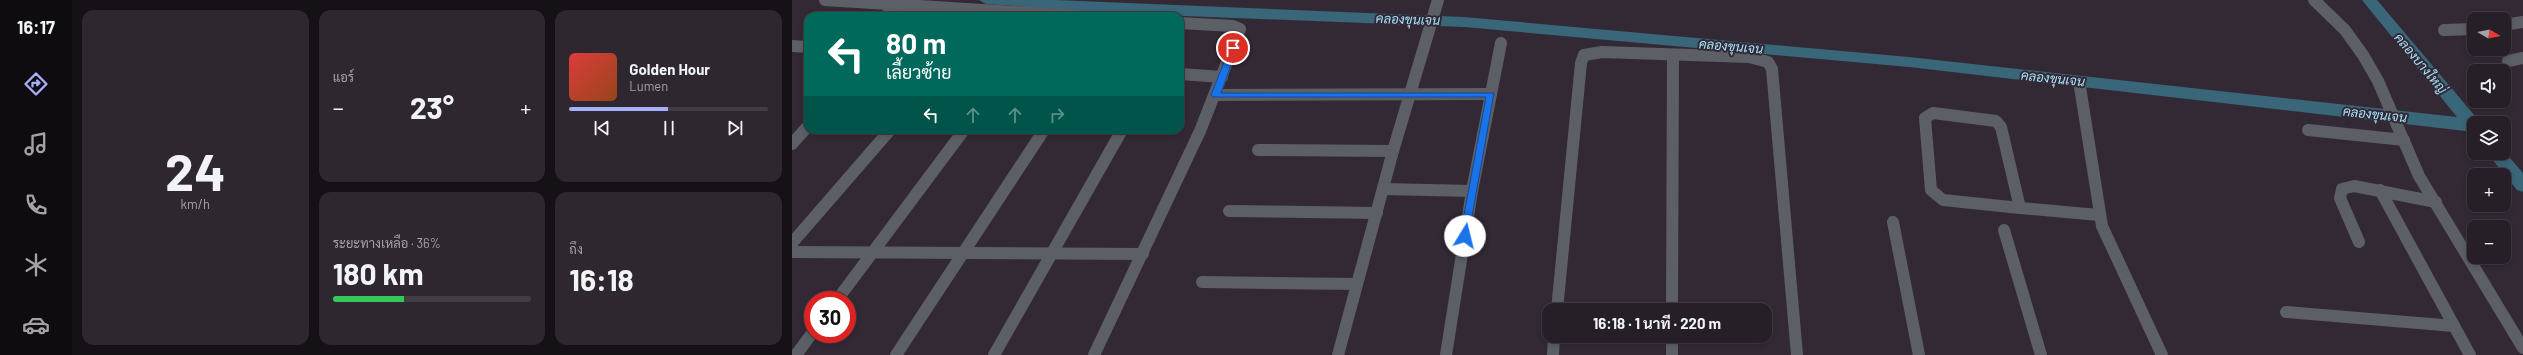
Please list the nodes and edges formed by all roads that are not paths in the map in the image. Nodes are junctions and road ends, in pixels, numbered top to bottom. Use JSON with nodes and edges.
{"nodes":[{"id":1,"x":825,"y":0,"type":"edge"},
{"id":2,"x":1438,"y":0,"type":"edge"},
{"id":3,"x":2314,"y":0,"type":"edge"},
{"id":4,"x":901,"y":2,"type":"edge"},
{"id":5,"x":890,"y":12,"type":"edge"},
{"id":6,"x":1027,"y":12,"type":"edge"},
{"id":7,"x":2523,"y":22,"type":"edge"},
{"id":8,"x":1184,"y":23,"type":"edge"},
{"id":9,"x":2511,"y":24,"type":"edge"},
{"id":10,"x":2467,"y":29,"type":"edge"},
{"id":11,"x":2444,"y":30,"type":"dead end"},
{"id":12,"x":1501,"y":43,"type":"dead end"},
{"id":13,"x":792,"y":46,"type":"edge"},
{"id":14,"x":804,"y":47,"type":"edge"},
{"id":15,"x":1673,"y":55,"type":"junction"},
{"id":16,"x":2523,"y":58,"type":"edge"},
{"id":17,"x":2508,"y":62,"type":"dead end"},
{"id":18,"x":1184,"y":74,"type":"edge"},
{"id":19,"x":1222,"y":77,"type":"junction"},
{"id":20,"x":2080,"y":87,"type":"dead end"},
{"id":21,"x":1410,"y":94,"type":"junction"},
{"id":22,"x":1491,"y":94,"type":"junction"},
{"id":23,"x":1216,"y":95,"type":"junction"},
{"id":24,"x":804,"y":130,"type":"edge"},
{"id":25,"x":2308,"y":130,"type":"dead end"},
{"id":26,"x":887,"y":134,"type":"edge"},
{"id":27,"x":961,"y":134,"type":"edge"},
{"id":28,"x":1041,"y":134,"type":"edge"},
{"id":29,"x":1120,"y":134,"type":"edge"},
{"id":30,"x":2402,"y":135,"type":"junction"},
{"id":31,"x":792,"y":144,"type":"edge"},
{"id":32,"x":1258,"y":150,"type":"dead end"},
{"id":33,"x":1393,"y":151,"type":"junction"},
{"id":34,"x":1384,"y":189,"type":"junction"},
{"id":35,"x":2380,"y":190,"type":"junction"},
{"id":36,"x":1472,"y":191,"type":"junction"},
{"id":37,"x":2436,"y":202,"type":"junction"},
{"id":38,"x":2020,"y":208,"type":"junction"},
{"id":39,"x":1229,"y":210,"type":"dead end"},
{"id":40,"x":1376,"y":213,"type":"junction"},
{"id":41,"x":2099,"y":215,"type":"junction"},
{"id":42,"x":1893,"y":222,"type":"dead end"},
{"id":43,"x":2004,"y":230,"type":"dead end"},
{"id":44,"x":2359,"y":242,"type":"dead end"},
{"id":45,"x":792,"y":243,"type":"edge"},
{"id":46,"x":963,"y":251,"type":"junction"},
{"id":47,"x":792,"y":252,"type":"edge"},
{"id":48,"x":872,"y":252,"type":"junction"},
{"id":49,"x":1053,"y":252,"type":"junction"},
{"id":50,"x":1143,"y":254,"type":"junction"},
{"id":51,"x":1202,"y":282,"type":"dead end"},
{"id":52,"x":1357,"y":284,"type":"junction"},
{"id":53,"x":844,"y":291,"type":"edge"},
{"id":54,"x":1558,"y":303,"type":"edge"},
{"id":55,"x":1672,"y":303,"type":"edge"},
{"id":56,"x":2286,"y":312,"type":"dead end"},
{"id":57,"x":2454,"y":326,"type":"junction"},
{"id":58,"x":805,"y":343,"type":"edge"},
{"id":59,"x":1554,"y":343,"type":"edge"},
{"id":60,"x":1672,"y":343,"type":"edge"},
{"id":61,"x":2523,"y":348,"type":"edge"},
{"id":62,"x":796,"y":355,"type":"edge"},
{"id":63,"x":896,"y":355,"type":"edge"},
{"id":64,"x":994,"y":355,"type":"edge"},
{"id":65,"x":1094,"y":355,"type":"edge"},
{"id":66,"x":1338,"y":355,"type":"edge"},
{"id":67,"x":1446,"y":355,"type":"edge"},
{"id":68,"x":1553,"y":355,"type":"edge"},
{"id":69,"x":1672,"y":355,"type":"edge"},
{"id":70,"x":1797,"y":355,"type":"edge"},
{"id":71,"x":1919,"y":355,"type":"edge"},
{"id":72,"x":2041,"y":355,"type":"edge"},
{"id":73,"x":2162,"y":355,"type":"edge"},
{"id":74,"x":2470,"y":355,"type":"edge"}],
"edges":[{"from":1,"to":4,"type":"street"},
{"from":2,"to":21,"type":"street"},
{"from":3,"to":30,"type":"street"},
{"from":4,"to":5,"type":"street"},
{"from":4,"to":6,"type":"street"},
{"from":7,"to":9,"type":"street"},
{"from":8,"to":19,"type":"street"},
{"from":10,"to":11,"type":"street"},
{"from":12,"to":22,"type":"street"},
{"from":13,"to":14,"type":"street"},
{"from":15,"to":54,"type":"street"},
{"from":15,"to":55,"type":"street"},
{"from":15,"to":70,"type":"street"},
{"from":16,"to":17,"type":"street"},
{"from":18,"to":19,"type":"street"},
{"from":19,"to":23,"type":"street"},
{"from":20,"to":41,"type":"street"},
{"from":21,"to":22,"type":"street"},
{"from":21,"to":23,"type":"street"},
{"from":21,"to":33,"type":"street"},
{"from":22,"to":36,"type":"street"},
{"from":23,"to":50,"type":"street"},
{"from":24,"to":31,"type":"street"},
{"from":25,"to":30,"type":"street"},
{"from":26,"to":45,"type":"street"},
{"from":27,"to":48,"type":"street"},
{"from":28,"to":46,"type":"street"},
{"from":29,"to":49,"type":"street"},
{"from":30,"to":37,"type":"street"},
{"from":32,"to":33,"type":"street"},
{"from":33,"to":34,"type":"street"},
{"from":34,"to":36,"type":"street"},
{"from":34,"to":40,"type":"street"},
{"from":35,"to":37,"type":"street"},
{"from":35,"to":44,"type":"street"},
{"from":35,"to":57,"type":"street"},
{"from":36,"to":67,"type":"street"},
{"from":37,"to":61,"type":"street"},
{"from":38,"to":38,"type":"street"},
{"from":38,"to":41,"type":"street"},
{"from":39,"to":40,"type":"street"},
{"from":40,"to":52,"type":"street"},
{"from":41,"to":73,"type":"street"},
{"from":42,"to":71,"type":"street"},
{"from":43,"to":72,"type":"street"},
{"from":46,"to":48,"type":"street"},
{"from":46,"to":49,"type":"street"},
{"from":46,"to":63,"type":"street"},
{"from":47,"to":48,"type":"street"},
{"from":48,"to":53,"type":"street"},
{"from":49,"to":50,"type":"street"},
{"from":49,"to":64,"type":"street"},
{"from":50,"to":65,"type":"street"},
{"from":51,"to":52,"type":"street"},
{"from":52,"to":66,"type":"street"},
{"from":56,"to":57,"type":"street"},
{"from":57,"to":74,"type":"street"},
{"from":58,"to":62,"type":"street"},
{"from":59,"to":68,"type":"street"},
{"from":60,"to":69,"type":"street"}]}
